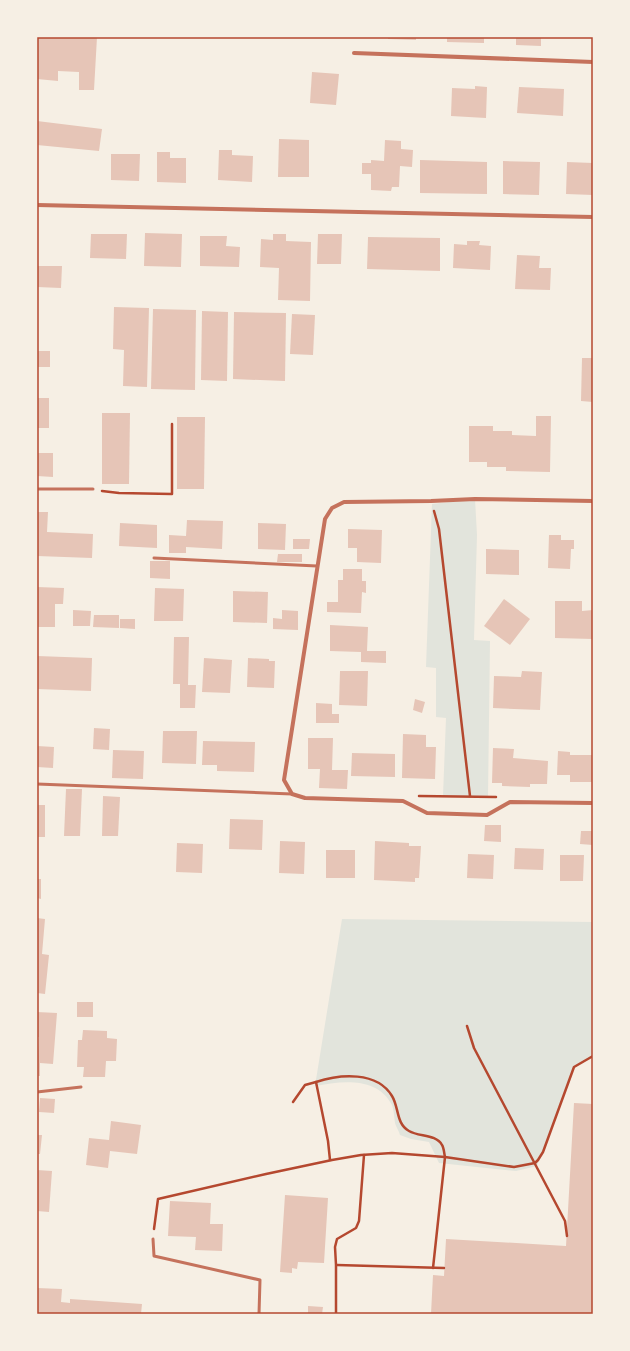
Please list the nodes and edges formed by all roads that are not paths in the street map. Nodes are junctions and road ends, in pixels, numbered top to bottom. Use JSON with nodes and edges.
{"nodes":[{"id":1,"x":354,"y":53,"type":"dead end"},
{"id":2,"x":593,"y":62,"type":"edge"},
{"id":3,"x":37,"y":205,"type":"edge"},
{"id":4,"x":593,"y":216,"type":"edge"},
{"id":5,"x":93,"y":489,"type":"road end"},
{"id":6,"x":37,"y":490,"type":"edge"},
{"id":7,"x":593,"y":501,"type":"edge"},
{"id":8,"x":154,"y":558,"type":"dead end"},
{"id":9,"x":318,"y":566,"type":"junction"},
{"id":10,"x":37,"y":784,"type":"edge"},
{"id":11,"x":292,"y":794,"type":"junction"},
{"id":12,"x":593,"y":803,"type":"edge"},
{"id":13,"x":81,"y":1087,"type":"dead end"},
{"id":14,"x":37,"y":1092,"type":"edge"},
{"id":15,"x":153,"y":1239,"type":"road end"},
{"id":16,"x":259,"y":1314,"type":"edge"}],
"edges":[{"from":1,"to":2,"type":"street"},
{"from":3,"to":4,"type":"street"},
{"from":5,"to":6,"type":"lane"},
{"from":7,"to":9,"type":"street"},
{"from":8,"to":9,"type":"lane"},
{"from":9,"to":11,"type":"street"},
{"from":10,"to":11,"type":"lane"},
{"from":11,"to":12,"type":"street"},
{"from":13,"to":14,"type":"lane"},
{"from":15,"to":16,"type":"lane"}]}
